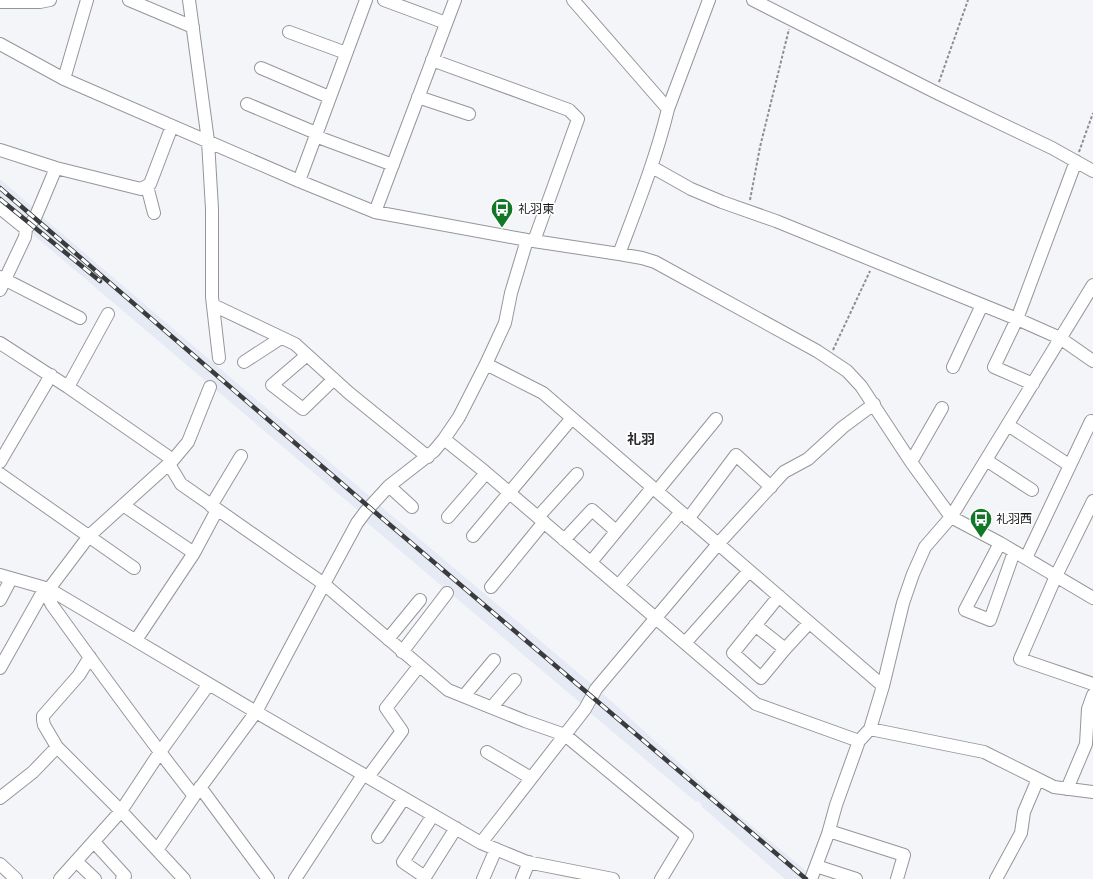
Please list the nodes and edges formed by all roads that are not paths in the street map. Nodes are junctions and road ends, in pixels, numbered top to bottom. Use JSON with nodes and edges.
{"nodes":[{"id":1,"x":50,"y":0,"type":"edge"},
{"id":2,"x":87,"y":0,"type":"edge"},
{"id":3,"x":129,"y":0,"type":"edge"},
{"id":4,"x":189,"y":0,"type":"edge"},
{"id":5,"x":366,"y":0,"type":"edge"},
{"id":6,"x":384,"y":0,"type":"edge"},
{"id":7,"x":455,"y":0,"type":"edge"},
{"id":8,"x":573,"y":0,"type":"edge"},
{"id":9,"x":709,"y":0,"type":"edge"},
{"id":10,"x":753,"y":0,"type":"edge"},
{"id":11,"x":0,"y":2,"type":"edge"},
{"id":12,"x":446,"y":23,"type":"junction"},
{"id":13,"x":193,"y":27,"type":"junction"},
{"id":14,"x":289,"y":32,"type":"dead end"},
{"id":15,"x":0,"y":44,"type":"edge"},
{"id":16,"x":346,"y":53,"type":"junction"},
{"id":17,"x":432,"y":60,"type":"junction"},
{"id":18,"x":261,"y":68,"type":"dead end"},
{"id":19,"x":64,"y":79,"type":"junction"},
{"id":20,"x":329,"y":97,"type":"junction"},
{"id":21,"x":418,"y":97,"type":"junction"},
{"id":22,"x":247,"y":104,"type":"dead end"},
{"id":23,"x":668,"y":109,"type":"junction"},
{"id":24,"x":469,"y":114,"type":"dead end"},
{"id":25,"x":172,"y":126,"type":"junction"},
{"id":26,"x":316,"y":135,"type":"junction"},
{"id":27,"x":208,"y":141,"type":"junction"},
{"id":28,"x":0,"y":150,"type":"edge"},
{"id":29,"x":1076,"y":161,"type":"junction"},
{"id":30,"x":393,"y":165,"type":"junction"},
{"id":31,"x":652,"y":167,"type":"junction"},
{"id":32,"x":56,"y":168,"type":"junction"},
{"id":33,"x":1093,"y":171,"type":"edge"},
{"id":34,"x":299,"y":181,"type":"junction"},
{"id":35,"x":147,"y":186,"type":"junction"},
{"id":36,"x":0,"y":208,"type":"edge"},
{"id":37,"x":375,"y":212,"type":"junction"},
{"id":38,"x":154,"y":213,"type":"dead end"},
{"id":39,"x":26,"y":229,"type":"junction"},
{"id":40,"x":530,"y":240,"type":"junction"},
{"id":41,"x":619,"y":254,"type":"junction"},
{"id":42,"x":2,"y":282,"type":"edge"},
{"id":43,"x":1093,"y":285,"type":"edge"},
{"id":44,"x":213,"y":305,"type":"junction"},
{"id":45,"x":982,"y":305,"type":"junction"},
{"id":46,"x":108,"y":314,"type":"dead end"},
{"id":47,"x":80,"y":318,"type":"dead end"},
{"id":48,"x":1016,"y":319,"type":"junction"},
{"id":49,"x":281,"y":338,"type":"junction"},
{"id":50,"x":1060,"y":338,"type":"junction"},
{"id":51,"x":0,"y":343,"type":"edge"},
{"id":52,"x":307,"y":355,"type":"junction"},
{"id":53,"x":219,"y":358,"type":"dead end"},
{"id":54,"x":1093,"y":361,"type":"edge"},
{"id":55,"x":244,"y":362,"type":"dead end"},
{"id":56,"x":486,"y":364,"type":"junction"},
{"id":57,"x":953,"y":367,"type":"dead end"},
{"id":58,"x":51,"y":375,"type":"junction"},
{"id":59,"x":334,"y":379,"type":"junction"},
{"id":60,"x":1033,"y":384,"type":"junction"},
{"id":61,"x":68,"y":387,"type":"junction"},
{"id":62,"x":210,"y":387,"type":"dead end"},
{"id":63,"x":874,"y":404,"type":"junction"},
{"id":64,"x":942,"y":408,"type":"dead end"},
{"id":65,"x":572,"y":418,"type":"junction"},
{"id":66,"x":716,"y":419,"type":"dead end"},
{"id":67,"x":1092,"y":421,"type":"dead end"},
{"id":68,"x":1008,"y":425,"type":"junction"},
{"id":69,"x":444,"y":439,"type":"junction"},
{"id":70,"x":241,"y":456,"type":"dead end"},
{"id":71,"x":428,"y":457,"type":"junction"},
{"id":72,"x":986,"y":460,"type":"junction"},
{"id":73,"x":0,"y":462,"type":"edge"},
{"id":74,"x":171,"y":462,"type":"junction"},
{"id":75,"x":911,"y":462,"type":"junction"},
{"id":76,"x":1070,"y":465,"type":"junction"},
{"id":77,"x":486,"y":473,"type":"junction"},
{"id":78,"x":0,"y":474,"type":"edge"},
{"id":79,"x":577,"y":474,"type":"dead end"},
{"id":80,"x":771,"y":487,"type":"junction"},
{"id":81,"x":385,"y":490,"type":"junction"},
{"id":82,"x":655,"y":490,"type":"junction"},
{"id":83,"x":1032,"y":490,"type":"dead end"},
{"id":84,"x":510,"y":493,"type":"junction"},
{"id":85,"x":1093,"y":501,"type":"edge"},
{"id":86,"x":123,"y":505,"type":"junction"},
{"id":87,"x":412,"y":506,"type":"dead end"},
{"id":88,"x":214,"y":508,"type":"junction"},
{"id":89,"x":684,"y":515,"type":"junction"},
{"id":90,"x":448,"y":517,"type":"dead end"},
{"id":91,"x":952,"y":517,"type":"junction"},
{"id":92,"x":541,"y":520,"type":"junction"},
{"id":93,"x":616,"y":531,"type":"junction"},
{"id":94,"x":89,"y":536,"type":"junction"},
{"id":95,"x":473,"y":536,"type":"dead end"},
{"id":96,"x":564,"y":540,"type":"junction"},
{"id":97,"x":1000,"y":543,"type":"junction"},
{"id":98,"x":718,"y":544,"type":"junction"},
{"id":99,"x":1014,"y":552,"type":"junction"},
{"id":100,"x":194,"y":553,"type":"junction"},
{"id":101,"x":1026,"y":558,"type":"junction"},
{"id":102,"x":590,"y":562,"type":"junction"},
{"id":103,"x":134,"y":568,"type":"dead end"},
{"id":104,"x":749,"y":571,"type":"junction"},
{"id":105,"x":1056,"y":576,"type":"junction"},
{"id":106,"x":6,"y":577,"type":"edge"},
{"id":107,"x":324,"y":584,"type":"junction"},
{"id":108,"x":618,"y":586,"type":"junction"},
{"id":109,"x":491,"y":587,"type":"dead end"},
{"id":110,"x":47,"y":588,"type":"junction"},
{"id":111,"x":447,"y":593,"type":"dead end"},
{"id":112,"x":779,"y":596,"type":"junction"},
{"id":113,"x":1093,"y":598,"type":"edge"},
{"id":114,"x":0,"y":600,"type":"edge"},
{"id":115,"x":420,"y":600,"type":"dead end"},
{"id":116,"x":656,"y":618,"type":"junction"},
{"id":117,"x":809,"y":623,"type":"junction"},
{"id":118,"x":755,"y":625,"type":"junction"},
{"id":119,"x":388,"y":639,"type":"junction"},
{"id":120,"x":136,"y":640,"type":"junction"},
{"id":121,"x":685,"y":643,"type":"junction"},
{"id":122,"x":785,"y":649,"type":"junction"},
{"id":123,"x":402,"y":652,"type":"junction"},
{"id":124,"x":90,"y":657,"type":"junction"},
{"id":125,"x":494,"y":660,"type":"dead end"},
{"id":126,"x":419,"y":666,"type":"junction"},
{"id":127,"x":0,"y":668,"type":"edge"},
{"id":128,"x":515,"y":680,"type":"dead end"},
{"id":129,"x":209,"y":684,"type":"junction"},
{"id":130,"x":1093,"y":684,"type":"edge"},
{"id":131,"x":883,"y":686,"type":"junction"},
{"id":132,"x":1093,"y":695,"type":"edge"},
{"id":133,"x":464,"y":696,"type":"junction"},
{"id":134,"x":492,"y":708,"type":"junction"},
{"id":135,"x":256,"y":712,"type":"junction"},
{"id":136,"x":870,"y":729,"type":"junction"},
{"id":137,"x":565,"y":735,"type":"junction"},
{"id":138,"x":859,"y":741,"type":"junction"},
{"id":139,"x":57,"y":747,"type":"junction"},
{"id":140,"x":160,"y":752,"type":"junction"},
{"id":141,"x":487,"y":752,"type":"dead end"},
{"id":142,"x":365,"y":776,"type":"junction"},
{"id":143,"x":531,"y":778,"type":"junction"},
{"id":144,"x":1038,"y":779,"type":"junction"},
{"id":145,"x":1067,"y":789,"type":"junction"},
{"id":146,"x":197,"y":792,"type":"junction"},
{"id":147,"x":1093,"y":792,"type":"edge"},
{"id":148,"x":0,"y":798,"type":"edge"},
{"id":149,"x":404,"y":798,"type":"junction"},
{"id":150,"x":121,"y":812,"type":"junction"},
{"id":151,"x":433,"y":815,"type":"junction"},
{"id":152,"x":456,"y":828,"type":"junction"},
{"id":153,"x":829,"y":831,"type":"junction"},
{"id":154,"x":378,"y":837,"type":"dead end"},
{"id":155,"x":94,"y":842,"type":"junction"},
{"id":156,"x":481,"y":843,"type":"junction"},
{"id":157,"x":496,"y":849,"type":"junction"},
{"id":158,"x":157,"y":850,"type":"junction"},
{"id":159,"x":76,"y":861,"type":"junction"},
{"id":160,"x":529,"y":862,"type":"junction"},
{"id":161,"x":0,"y":864,"type":"edge"},
{"id":162,"x":813,"y":874,"type":"edge"},
{"id":163,"x":16,"y":879,"type":"edge"},
{"id":164,"x":60,"y":879,"type":"edge"},
{"id":165,"x":95,"y":879,"type":"edge"},
{"id":166,"x":122,"y":879,"type":"edge"},
{"id":167,"x":184,"y":879,"type":"edge"},
{"id":168,"x":268,"y":879,"type":"edge"},
{"id":169,"x":295,"y":879,"type":"edge"},
{"id":170,"x":484,"y":879,"type":"edge"},
{"id":171,"x":522,"y":879,"type":"edge"},
{"id":172,"x":613,"y":879,"type":"edge"},
{"id":173,"x":661,"y":879,"type":"edge"},
{"id":174,"x":856,"y":879,"type":"edge"},
{"id":175,"x":897,"y":879,"type":"edge"},
{"id":176,"x":996,"y":879,"type":"edge"}],
"edges":[{"from":1,"to":11,"type":"street"},
{"from":2,"to":19,"type":"street"},
{"from":3,"to":13,"type":"street"},
{"from":4,"to":13,"type":"street"},
{"from":5,"to":16,"type":"street"},
{"from":6,"to":12,"type":"street"},
{"from":7,"to":12,"type":"street"},
{"from":8,"to":23,"type":"street"},
{"from":9,"to":23,"type":"street"},
{"from":10,"to":29,"type":"street"},
{"from":12,"to":17,"type":"street"},
{"from":13,"to":27,"type":"street"},
{"from":14,"to":16,"type":"street"},
{"from":15,"to":19,"type":"street"},
{"from":16,"to":20,"type":"street"},
{"from":17,"to":21,"type":"street"},
{"from":17,"to":40,"type":"street"},
{"from":18,"to":20,"type":"street"},
{"from":19,"to":25,"type":"street"},
{"from":20,"to":26,"type":"street"},
{"from":21,"to":24,"type":"street"},
{"from":21,"to":30,"type":"street"},
{"from":22,"to":26,"type":"street"},
{"from":23,"to":31,"type":"street"},
{"from":25,"to":27,"type":"street"},
{"from":25,"to":35,"type":"street"},
{"from":26,"to":30,"type":"street"},
{"from":26,"to":34,"type":"street"},
{"from":27,"to":34,"type":"street"},
{"from":27,"to":44,"type":"street"},
{"from":28,"to":32,"type":"street"},
{"from":29,"to":33,"type":"street"},
{"from":29,"to":48,"type":"street"},
{"from":30,"to":37,"type":"street"},
{"from":31,"to":41,"type":"street"},
{"from":31,"to":45,"type":"street"},
{"from":32,"to":35,"type":"street"},
{"from":32,"to":39,"type":"street"},
{"from":34,"to":37,"type":"street"},
{"from":35,"to":38,"type":"street"},
{"from":36,"to":39,"type":"street"},
{"from":37,"to":40,"type":"street"},
{"from":39,"to":42,"type":"street"},
{"from":40,"to":41,"type":"street"},
{"from":40,"to":56,"type":"street"},
{"from":41,"to":63,"type":"street"},
{"from":42,"to":47,"type":"street"},
{"from":43,"to":50,"type":"street"},
{"from":44,"to":49,"type":"street"},
{"from":44,"to":53,"type":"street"},
{"from":45,"to":48,"type":"street"},
{"from":45,"to":57,"type":"street"},
{"from":46,"to":61,"type":"street"},
{"from":48,"to":50,"type":"street"},
{"from":48,"to":60,"type":"street"},
{"from":49,"to":52,"type":"street"},
{"from":49,"to":55,"type":"street"},
{"from":50,"to":54,"type":"street"},
{"from":50,"to":60,"type":"street"},
{"from":51,"to":58,"type":"street"},
{"from":52,"to":59,"type":"street"},
{"from":52,"to":59,"type":"street"},
{"from":56,"to":65,"type":"street"},
{"from":56,"to":69,"type":"street"},
{"from":58,"to":61,"type":"street"},
{"from":58,"to":73,"type":"street"},
{"from":59,"to":71,"type":"street"},
{"from":60,"to":68,"type":"street"},
{"from":61,"to":74,"type":"street"},
{"from":62,"to":74,"type":"street"},
{"from":63,"to":75,"type":"street"},
{"from":63,"to":80,"type":"street"},
{"from":64,"to":75,"type":"street"},
{"from":65,"to":82,"type":"street"},
{"from":65,"to":84,"type":"street"},
{"from":66,"to":82,"type":"street"},
{"from":67,"to":76,"type":"street"},
{"from":68,"to":72,"type":"street"},
{"from":68,"to":76,"type":"street"},
{"from":69,"to":71,"type":"street"},
{"from":69,"to":77,"type":"street"},
{"from":70,"to":88,"type":"street"},
{"from":71,"to":81,"type":"street"},
{"from":72,"to":83,"type":"street"},
{"from":72,"to":91,"type":"street"},
{"from":74,"to":86,"type":"street"},
{"from":74,"to":88,"type":"street"},
{"from":75,"to":91,"type":"street"},
{"from":76,"to":101,"type":"street"},
{"from":77,"to":84,"type":"street"},
{"from":77,"to":90,"type":"street"},
{"from":78,"to":94,"type":"street"},
{"from":79,"to":92,"type":"street"},
{"from":80,"to":89,"type":"street"},
{"from":80,"to":98,"type":"street"},
{"from":81,"to":87,"type":"street"},
{"from":81,"to":107,"type":"street"},
{"from":82,"to":89,"type":"street"},
{"from":82,"to":93,"type":"street"},
{"from":84,"to":92,"type":"street"},
{"from":84,"to":95,"type":"street"},
{"from":85,"to":105,"type":"street"},
{"from":86,"to":94,"type":"street"},
{"from":86,"to":100,"type":"street"},
{"from":88,"to":100,"type":"street"},
{"from":88,"to":107,"type":"street"},
{"from":89,"to":98,"type":"street"},
{"from":89,"to":108,"type":"street"},
{"from":91,"to":97,"type":"street"},
{"from":91,"to":131,"type":"street"},
{"from":92,"to":96,"type":"street"},
{"from":92,"to":109,"type":"street"},
{"from":93,"to":96,"type":"street"},
{"from":93,"to":102,"type":"street"},
{"from":94,"to":103,"type":"street"},
{"from":94,"to":110,"type":"street"},
{"from":96,"to":102,"type":"street"},
{"from":97,"to":99,"type":"street"},
{"from":97,"to":99,"type":"street"},
{"from":98,"to":104,"type":"street"},
{"from":98,"to":116,"type":"street"},
{"from":99,"to":101,"type":"street"},
{"from":100,"to":120,"type":"street"},
{"from":101,"to":105,"type":"street"},
{"from":102,"to":108,"type":"street"},
{"from":104,"to":112,"type":"street"},
{"from":104,"to":121,"type":"street"},
{"from":105,"to":113,"type":"street"},
{"from":105,"to":130,"type":"street"},
{"from":106,"to":110,"type":"street"},
{"from":106,"to":114,"type":"street"},
{"from":107,"to":119,"type":"street"},
{"from":107,"to":135,"type":"street"},
{"from":108,"to":116,"type":"street"},
{"from":110,"to":120,"type":"street"},
{"from":110,"to":124,"type":"street"},
{"from":110,"to":127,"type":"street"},
{"from":111,"to":123,"type":"street"},
{"from":112,"to":117,"type":"street"},
{"from":112,"to":118,"type":"street"},
{"from":115,"to":119,"type":"street"},
{"from":116,"to":121,"type":"street"},
{"from":116,"to":137,"type":"street"},
{"from":117,"to":122,"type":"street"},
{"from":117,"to":131,"type":"street"},
{"from":118,"to":122,"type":"street"},
{"from":118,"to":122,"type":"street"},
{"from":119,"to":123,"type":"street"},
{"from":120,"to":129,"type":"street"},
{"from":121,"to":138,"type":"street"},
{"from":123,"to":126,"type":"street"},
{"from":124,"to":139,"type":"street"},
{"from":124,"to":140,"type":"street"},
{"from":125,"to":133,"type":"street"},
{"from":126,"to":133,"type":"street"},
{"from":126,"to":142,"type":"street"},
{"from":128,"to":134,"type":"street"},
{"from":129,"to":135,"type":"street"},
{"from":129,"to":140,"type":"street"},
{"from":131,"to":136,"type":"street"},
{"from":132,"to":145,"type":"street"},
{"from":133,"to":134,"type":"street"},
{"from":134,"to":137,"type":"street"},
{"from":135,"to":142,"type":"street"},
{"from":135,"to":146,"type":"street"},
{"from":136,"to":138,"type":"street"},
{"from":136,"to":144,"type":"street"},
{"from":137,"to":143,"type":"street"},
{"from":137,"to":173,"type":"street"},
{"from":138,"to":153,"type":"street"},
{"from":139,"to":148,"type":"street"},
{"from":139,"to":150,"type":"street"},
{"from":140,"to":146,"type":"street"},
{"from":140,"to":150,"type":"street"},
{"from":141,"to":143,"type":"street"},
{"from":142,"to":149,"type":"street"},
{"from":142,"to":169,"type":"street"},
{"from":143,"to":156,"type":"street"},
{"from":144,"to":145,"type":"street"},
{"from":144,"to":176,"type":"street"},
{"from":145,"to":147,"type":"street"},
{"from":146,"to":158,"type":"street"},
{"from":146,"to":168,"type":"street"},
{"from":149,"to":151,"type":"street"},
{"from":149,"to":154,"type":"street"},
{"from":150,"to":155,"type":"street"},
{"from":150,"to":158,"type":"street"},
{"from":151,"to":152,"type":"street"},
{"from":151,"to":152,"type":"street"},
{"from":152,"to":156,"type":"street"},
{"from":153,"to":162,"type":"street"},
{"from":153,"to":175,"type":"street"},
{"from":155,"to":159,"type":"street"},
{"from":155,"to":166,"type":"street"},
{"from":156,"to":157,"type":"street"},
{"from":157,"to":160,"type":"street"},
{"from":157,"to":170,"type":"street"},
{"from":158,"to":167,"type":"street"},
{"from":159,"to":164,"type":"street"},
{"from":159,"to":165,"type":"street"},
{"from":160,"to":171,"type":"street"},
{"from":160,"to":172,"type":"street"},
{"from":161,"to":163,"type":"street"},
{"from":162,"to":174,"type":"street"}]}
